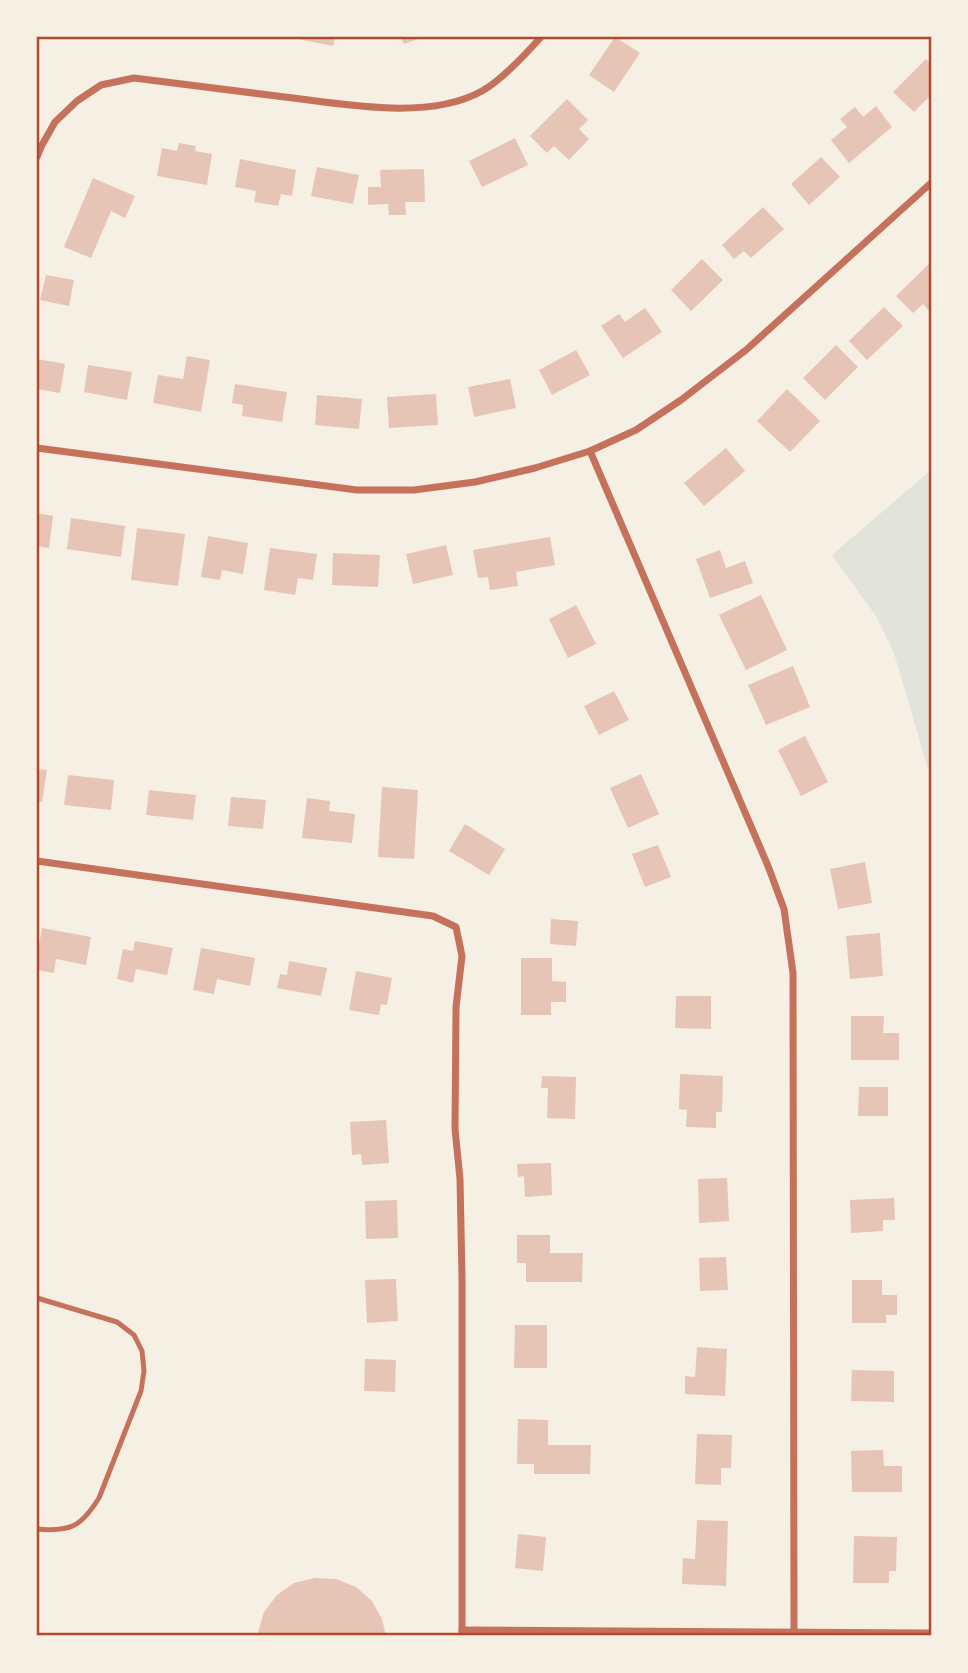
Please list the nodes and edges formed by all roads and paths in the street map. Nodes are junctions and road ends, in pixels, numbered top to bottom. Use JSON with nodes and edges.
{"nodes":[{"id":1,"x":541,"y":37,"type":"edge"},
{"id":2,"x":37,"y":157,"type":"edge"},
{"id":3,"x":931,"y":183,"type":"edge"},
{"id":4,"x":37,"y":448,"type":"edge"},
{"id":5,"x":590,"y":451,"type":"junction"},
{"id":6,"x":37,"y":862,"type":"edge"},
{"id":7,"x":37,"y":1298,"type":"edge"},
{"id":8,"x":37,"y":1529,"type":"edge"},
{"id":9,"x":462,"y":1633,"type":"edge"},
{"id":10,"x":794,"y":1633,"type":"junction"},
{"id":11,"x":931,"y":1633,"type":"edge"}],
"edges":[{"from":1,"to":2,"type":"street"},
{"from":3,"to":5,"type":"street"},
{"from":4,"to":5,"type":"street"},
{"from":5,"to":10,"type":"street"},
{"from":6,"to":9,"type":"street"},
{"from":7,"to":8,"type":"lane"},
{"from":9,"to":10,"type":"street"},
{"from":10,"to":11,"type":"street"}]}
